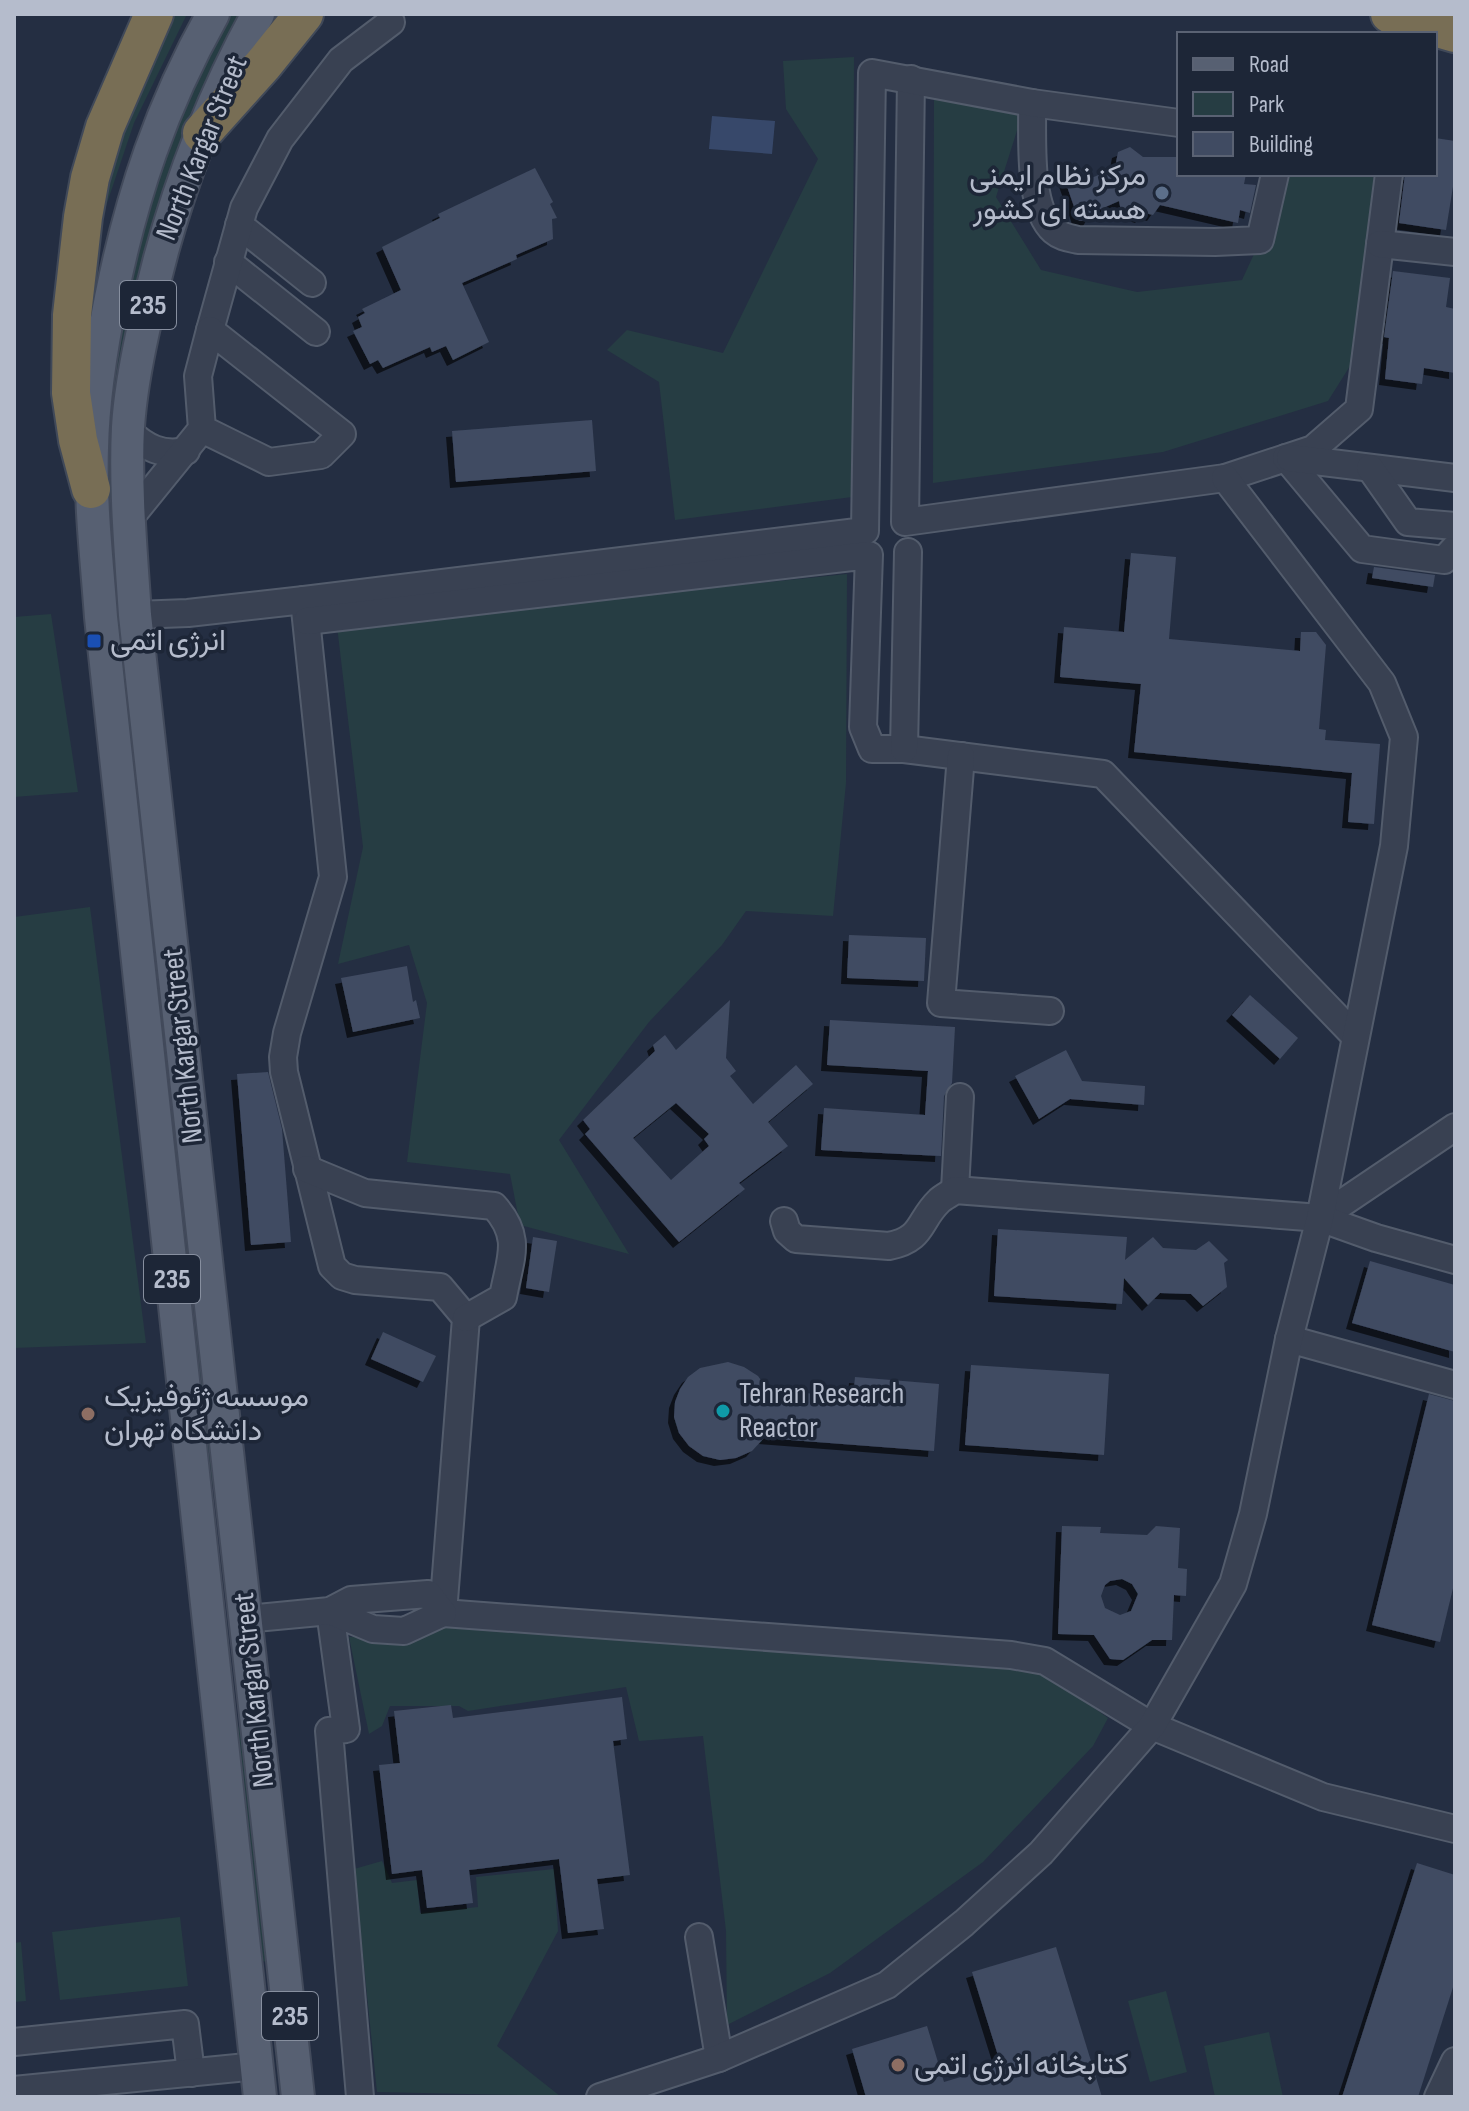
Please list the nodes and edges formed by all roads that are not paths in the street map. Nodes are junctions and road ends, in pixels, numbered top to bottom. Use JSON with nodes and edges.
{"nodes":[{"id":1,"x":154,"y":14,"type":"edge"},
{"id":2,"x":213,"y":14,"type":"edge"},
{"id":3,"x":258,"y":14,"type":"edge"},
{"id":4,"x":304,"y":14,"type":"edge"},
{"id":5,"x":1390,"y":14,"type":"edge"},
{"id":6,"x":391,"y":22,"type":"dead end"},
{"id":7,"x":1455,"y":33,"type":"edge"},
{"id":8,"x":911,"y":79,"type":"junction"},
{"id":9,"x":1032,"y":103,"type":"junction"},
{"id":10,"x":1177,"y":123,"type":"edge"},
{"id":11,"x":202,"y":133,"type":"junction"},
{"id":12,"x":1275,"y":176,"type":"edge"},
{"id":13,"x":1389,"y":176,"type":"edge"},
{"id":14,"x":239,"y":225,"type":"junction"},
{"id":15,"x":1380,"y":244,"type":"junction"},
{"id":16,"x":1455,"y":252,"type":"edge"},
{"id":17,"x":228,"y":262,"type":"junction"},
{"id":18,"x":312,"y":283,"type":"dead end"},
{"id":19,"x":210,"y":330,"type":"junction"},
{"id":20,"x":316,"y":332,"type":"dead end"},
{"id":21,"x":202,"y":429,"type":"junction"},
{"id":22,"x":128,"y":431,"type":"junction"},
{"id":23,"x":186,"y":451,"type":"junction"},
{"id":24,"x":1286,"y":458,"type":"junction"},
{"id":25,"x":1370,"y":468,"type":"junction"},
{"id":26,"x":1225,"y":478,"type":"junction"},
{"id":27,"x":1455,"y":478,"type":"edge"},
{"id":28,"x":91,"y":489,"type":"junction"},
{"id":29,"x":129,"y":519,"type":"junction"},
{"id":30,"x":905,"y":522,"type":"junction"},
{"id":31,"x":1455,"y":526,"type":"edge"},
{"id":32,"x":867,"y":543,"type":"junction"},
{"id":33,"x":1455,"y":548,"type":"edge"},
{"id":34,"x":908,"y":552,"type":"junction"},
{"id":35,"x":305,"y":610,"type":"junction"},
{"id":36,"x":135,"y":615,"type":"junction"},
{"id":37,"x":904,"y":749,"type":"junction"},
{"id":38,"x":961,"y":756,"type":"junction"},
{"id":39,"x":163,"y":867,"type":"junction"},
{"id":40,"x":128,"y":872,"type":"junction"},
{"id":41,"x":1050,"y":1011,"type":"dead end"},
{"id":42,"x":1355,"y":1036,"type":"junction"},
{"id":43,"x":960,"y":1097,"type":"dead end"},
{"id":44,"x":1455,"y":1127,"type":"edge"},
{"id":45,"x":307,"y":1169,"type":"junction"},
{"id":46,"x":955,"y":1190,"type":"junction"},
{"id":47,"x":1320,"y":1218,"type":"junction"},
{"id":48,"x":784,"y":1221,"type":"dead end"},
{"id":49,"x":1455,"y":1260,"type":"edge"},
{"id":50,"x":466,"y":1318,"type":"junction"},
{"id":51,"x":1289,"y":1339,"type":"junction"},
{"id":52,"x":1455,"y":1385,"type":"edge"},
{"id":53,"x":330,"y":1611,"type":"junction"},
{"id":54,"x":443,"y":1613,"type":"junction"},
{"id":55,"x":246,"y":1619,"type":"junction"},
{"id":56,"x":1152,"y":1726,"type":"junction"},
{"id":57,"x":1455,"y":1829,"type":"edge"},
{"id":58,"x":699,"y":1937,"type":"dead end"},
{"id":59,"x":14,"y":2042,"type":"edge"},
{"id":60,"x":719,"y":2058,"type":"junction"},
{"id":61,"x":1455,"y":2061,"type":"edge"},
{"id":62,"x":191,"y":2073,"type":"junction"},
{"id":63,"x":258,"y":2081,"type":"edge"},
{"id":64,"x":14,"y":2090,"type":"edge"},
{"id":65,"x":298,"y":2097,"type":"edge"},
{"id":66,"x":360,"y":2097,"type":"edge"},
{"id":67,"x":600,"y":2097,"type":"edge"},
{"id":68,"x":1438,"y":2097,"type":"edge"}],
"edges":[{"from":1,"to":28,"type":"highway"},
{"from":2,"to":28,"type":"main road","name":"North Kargar Street","number":"235"},
{"from":3,"to":11,"type":"main road","name":"North Kargar Street","number":"235"},
{"from":4,"to":11,"type":"highway"},
{"from":5,"to":7,"type":"highway"},
{"from":6,"to":14,"type":"lane"},
{"from":8,"to":9,"type":"lane"},
{"from":8,"to":30,"type":"lane"},
{"from":8,"to":32,"type":"lane"},
{"from":9,"to":10,"type":"lane"},
{"from":9,"to":12,"type":"lane"},
{"from":11,"to":22,"type":"main road","name":"North Kargar Street","number":"235"},
{"from":13,"to":15,"type":"lane"},
{"from":14,"to":17,"type":"lane"},
{"from":14,"to":18,"type":"lane"},
{"from":15,"to":16,"type":"lane"},
{"from":15,"to":24,"type":"lane"},
{"from":17,"to":19,"type":"lane"},
{"from":17,"to":20,"type":"lane"},
{"from":19,"to":21,"type":"lane"},
{"from":19,"to":21,"type":"lane"},
{"from":21,"to":23,"type":"lane"},
{"from":22,"to":23,"type":"lane"},
{"from":22,"to":29,"type":"main road","name":"North Kargar Street","number":"235"},
{"from":23,"to":29,"type":"lane"},
{"from":24,"to":25,"type":"lane"},
{"from":24,"to":26,"type":"lane"},
{"from":24,"to":33,"type":"lane"},
{"from":25,"to":27,"type":"lane"},
{"from":25,"to":31,"type":"lane"},
{"from":26,"to":30,"type":"lane"},
{"from":26,"to":42,"type":"lane"},
{"from":28,"to":40,"type":"main road","name":"North Kargar Street","number":"235"},
{"from":29,"to":36,"type":"main road","name":"North Kargar Street","number":"235"},
{"from":30,"to":32,"type":"lane"},
{"from":30,"to":34,"type":"lane"},
{"from":32,"to":34,"type":"lane"},
{"from":32,"to":35,"type":"lane"},
{"from":32,"to":37,"type":"lane"},
{"from":34,"to":37,"type":"lane"},
{"from":35,"to":36,"type":"lane"},
{"from":35,"to":45,"type":"lane"},
{"from":36,"to":39,"type":"main road","name":"North Kargar Street","number":"235"},
{"from":37,"to":38,"type":"lane"},
{"from":38,"to":41,"type":"lane"},
{"from":38,"to":42,"type":"lane"},
{"from":39,"to":40,"type":"main road"},
{"from":39,"to":55,"type":"main road","name":"North Kargar Street","number":"235"},
{"from":40,"to":63,"type":"main road","name":"North Kargar Street","number":"235"},
{"from":42,"to":47,"type":"lane"},
{"from":43,"to":46,"type":"lane"},
{"from":44,"to":47,"type":"lane"},
{"from":45,"to":50,"type":"lane"},
{"from":45,"to":50,"type":"lane"},
{"from":46,"to":47,"type":"lane"},
{"from":46,"to":48,"type":"lane"},
{"from":47,"to":49,"type":"lane"},
{"from":47,"to":51,"type":"lane"},
{"from":50,"to":54,"type":"lane"},
{"from":51,"to":52,"type":"lane"},
{"from":51,"to":56,"type":"lane"},
{"from":53,"to":54,"type":"lane"},
{"from":53,"to":55,"type":"lane"},
{"from":53,"to":66,"type":"lane"},
{"from":54,"to":56,"type":"lane"},
{"from":55,"to":65,"type":"main road","name":"North Kargar Street","number":"235"},
{"from":56,"to":57,"type":"lane"},
{"from":56,"to":60,"type":"lane"},
{"from":58,"to":60,"type":"lane"},
{"from":59,"to":62,"type":"lane"},
{"from":60,"to":67,"type":"lane"},
{"from":61,"to":68,"type":"lane"},
{"from":62,"to":63,"type":"lane"},
{"from":62,"to":64,"type":"lane"}]}
